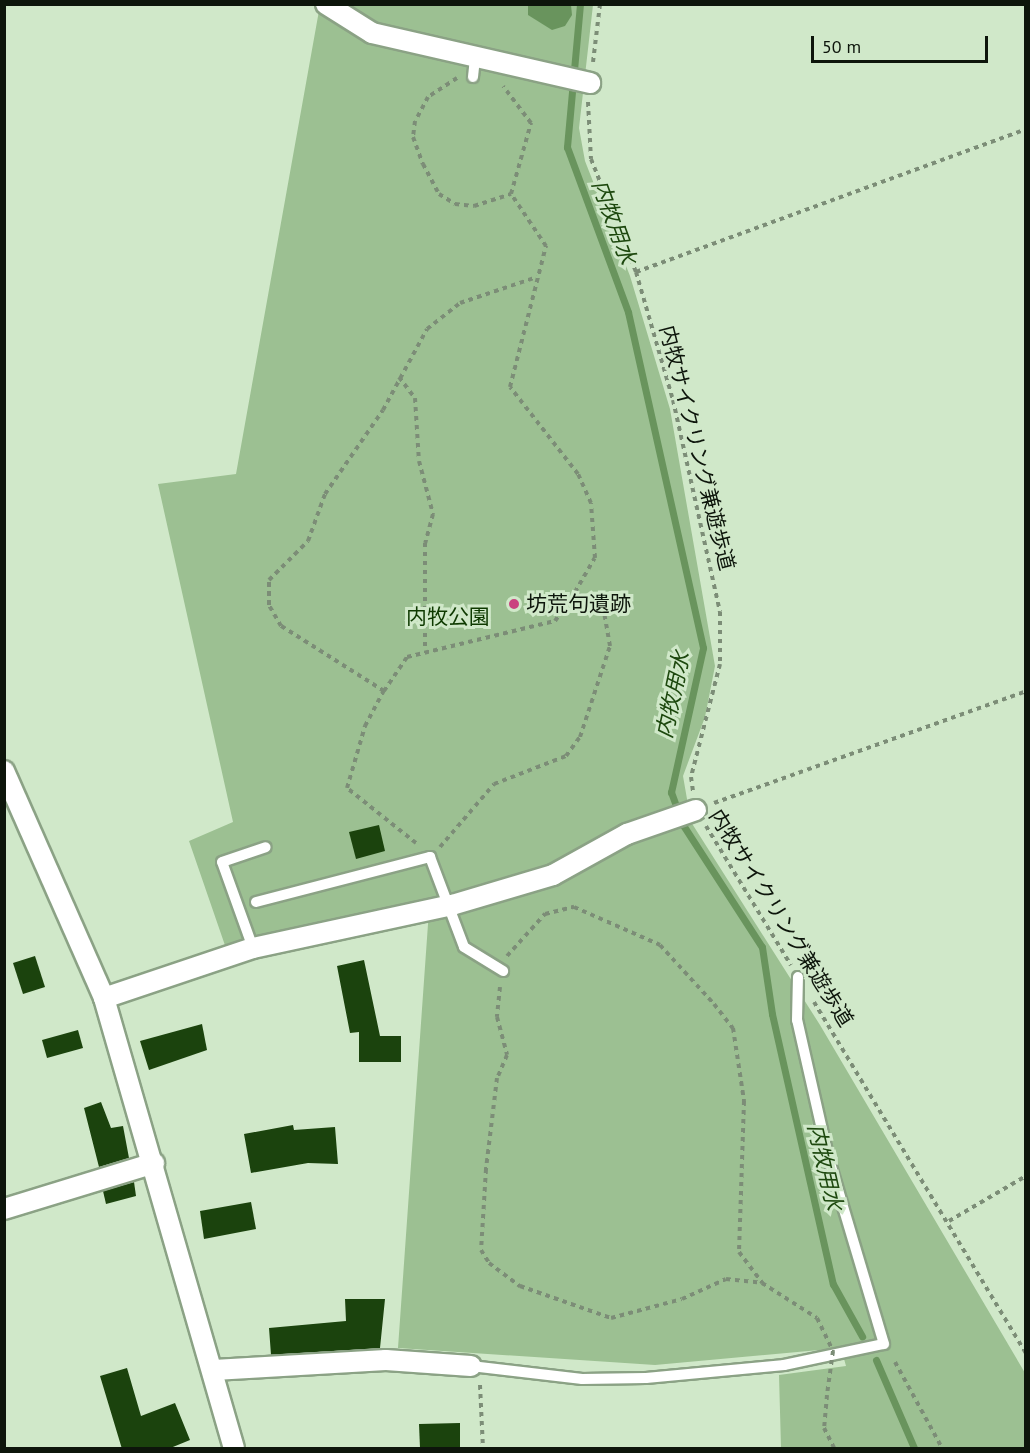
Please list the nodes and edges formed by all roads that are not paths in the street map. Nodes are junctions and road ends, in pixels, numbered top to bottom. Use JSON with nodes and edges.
{"nodes":[{"id":1,"x":326,"y":4,"type":"edge"},
{"id":2,"x":588,"y":83,"type":"road end"},
{"id":3,"x":4,"y":771,"type":"edge"},
{"id":4,"x":685,"y":814,"type":"road end"},
{"id":5,"x":266,"y":847,"type":"dead end"},
{"id":6,"x":256,"y":902,"type":"dead end"},
{"id":7,"x":452,"y":905,"type":"junction"},
{"id":8,"x":253,"y":948,"type":"junction"},
{"id":9,"x":503,"y":971,"type":"road end"},
{"id":10,"x":798,"y":977,"type":"road end"},
{"id":11,"x":104,"y":998,"type":"junction"},
{"id":12,"x":154,"y":1162,"type":"junction"},
{"id":13,"x":4,"y":1209,"type":"edge"},
{"id":14,"x":477,"y":1368,"type":"joint"},
{"id":15,"x":214,"y":1370,"type":"junction"},
{"id":16,"x":228,"y":1447,"type":"edge"}],
"edges":[{"from":1,"to":2,"type":"street"},
{"from":3,"to":11,"type":"street"},
{"from":4,"to":7,"type":"street"},
{"from":5,"to":8,"type":"lane"},
{"from":6,"to":7,"type":"lane"},
{"from":7,"to":8,"type":"street"},
{"from":7,"to":9,"type":"lane"},
{"from":8,"to":11,"type":"street"},
{"from":10,"to":14,"type":"lane"},
{"from":11,"to":12,"type":"street"},
{"from":12,"to":13,"type":"street"},
{"from":12,"to":15,"type":"street"},
{"from":14,"to":15,"type":"street"},
{"from":15,"to":16,"type":"street"}]}
